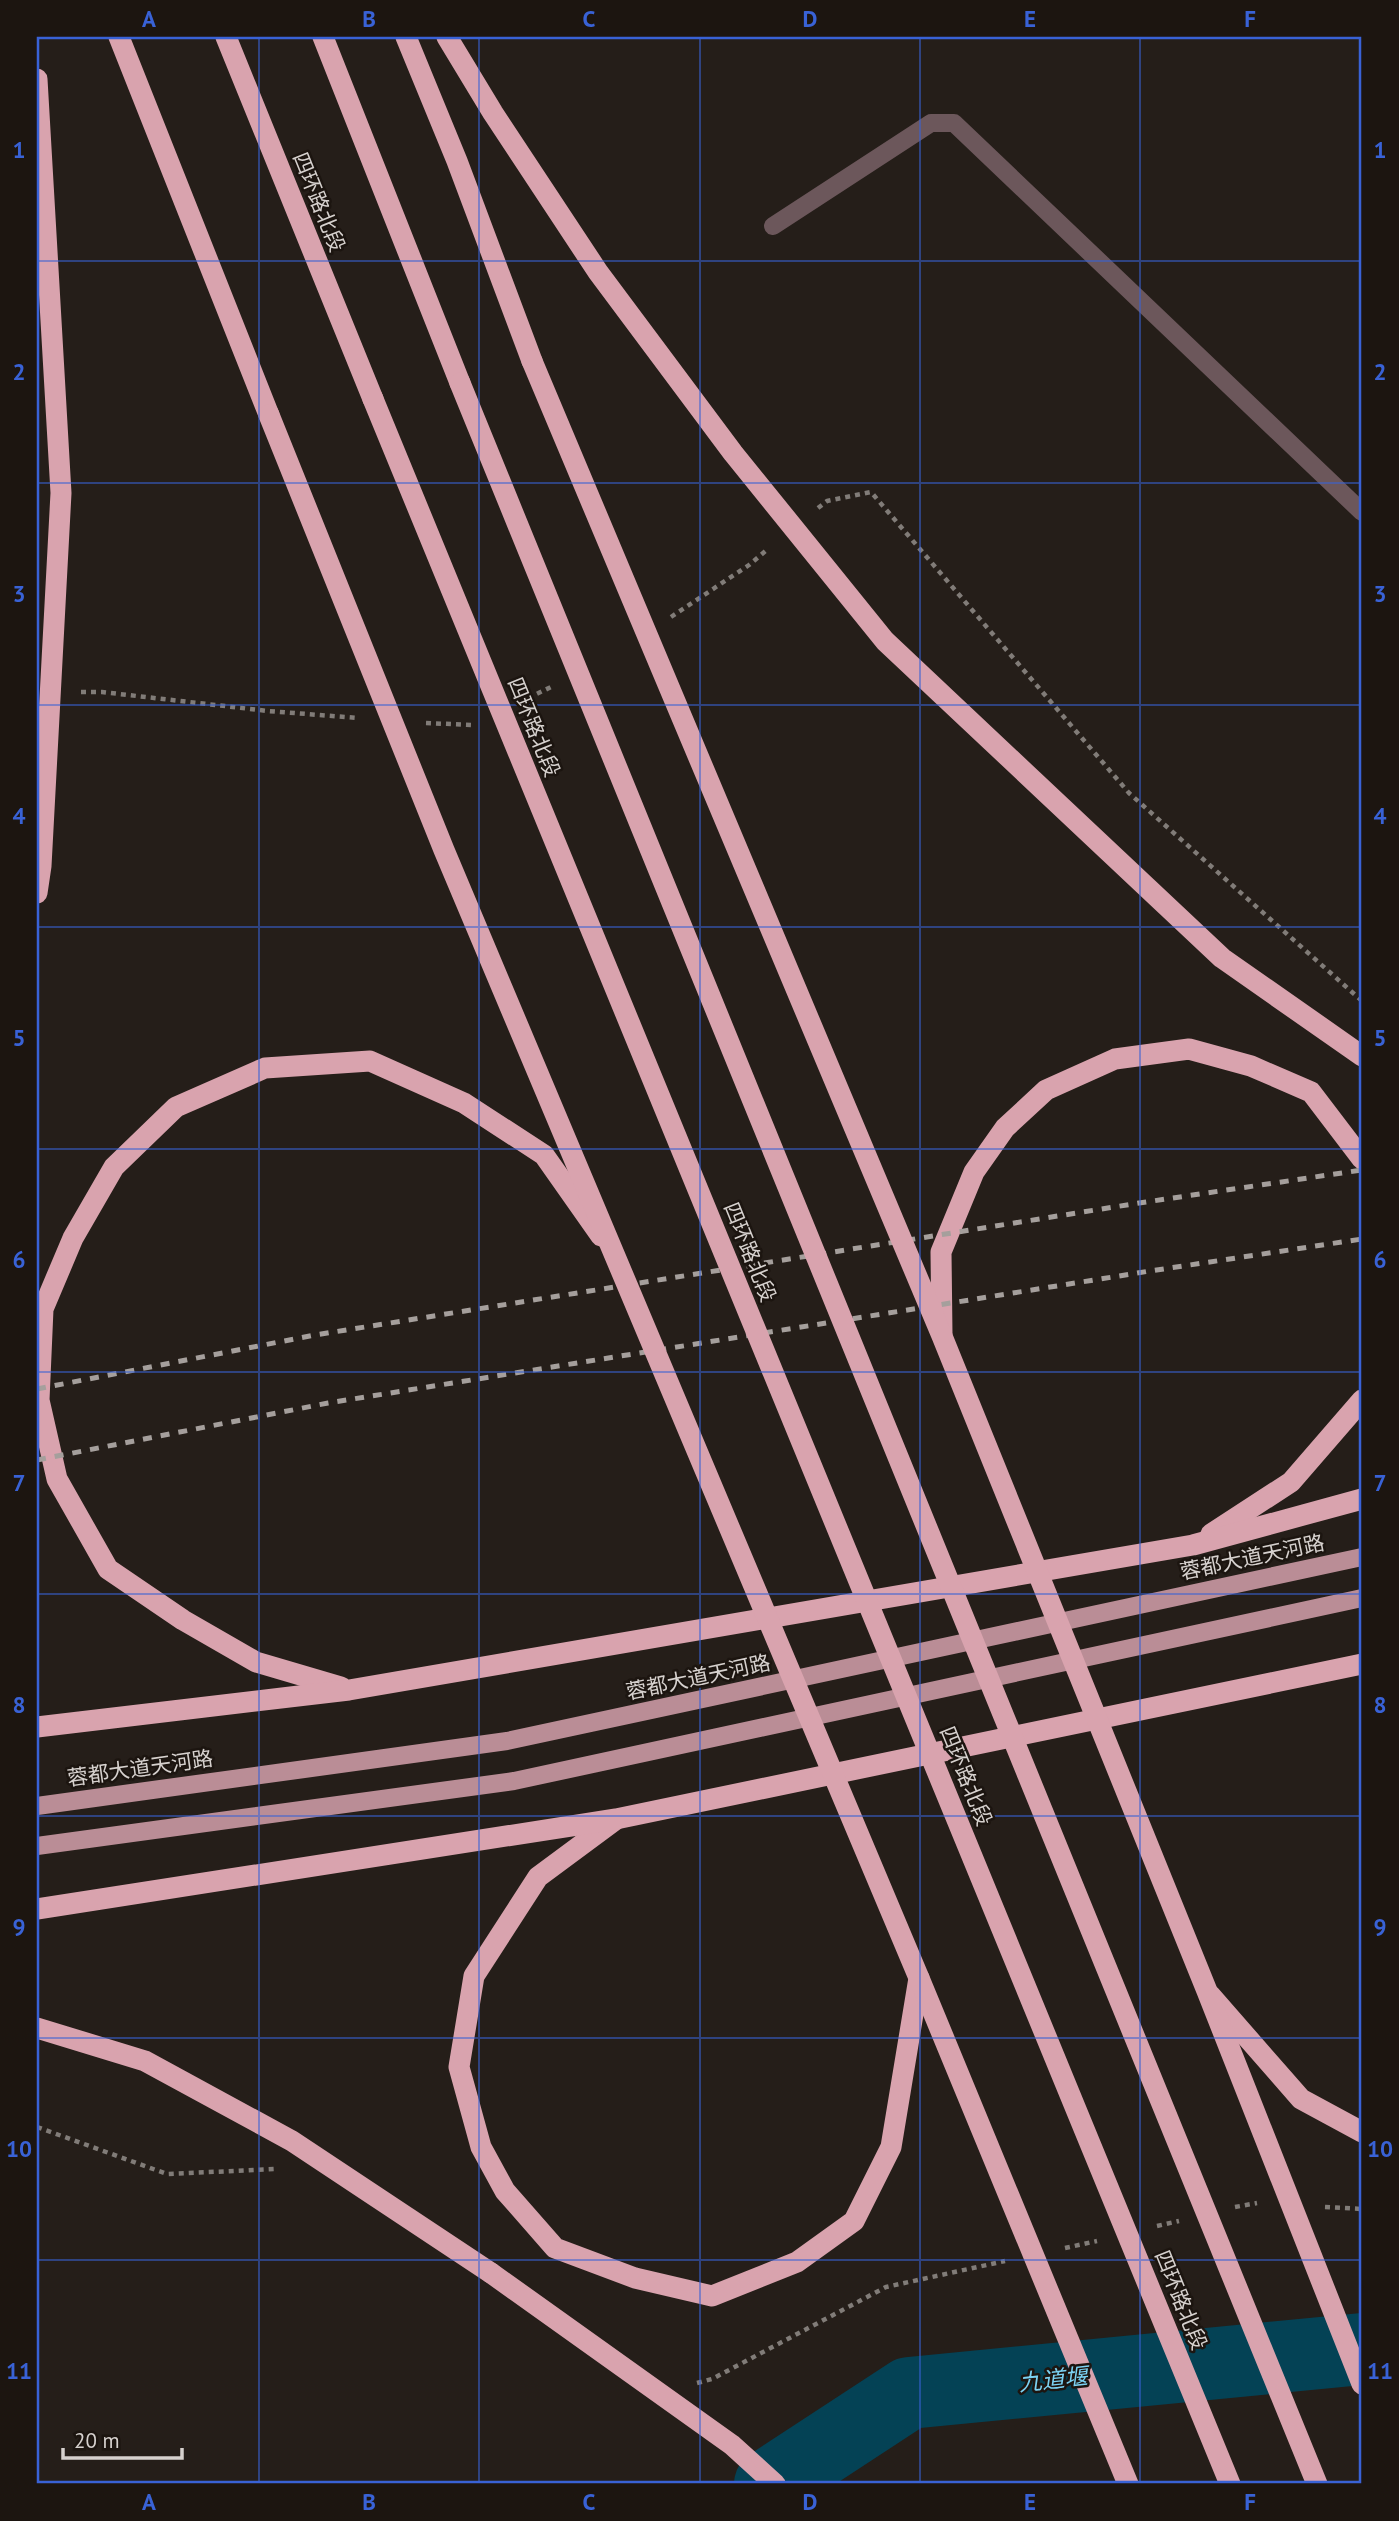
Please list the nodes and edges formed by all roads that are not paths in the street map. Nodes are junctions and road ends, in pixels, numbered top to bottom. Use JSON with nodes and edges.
{"nodes":[{"id":1,"x":119,"y":37,"type":"edge"},
{"id":2,"x":226,"y":37,"type":"edge"},
{"id":3,"x":323,"y":37,"type":"edge"},
{"id":4,"x":406,"y":37,"type":"edge"},
{"id":5,"x":447,"y":37,"type":"edge"},
{"id":6,"x":37,"y":79,"type":"edge"},
{"id":7,"x":773,"y":226,"type":"dead end"},
{"id":8,"x":1362,"y":512,"type":"edge"},
{"id":9,"x":37,"y":893,"type":"edge"},
{"id":10,"x":1362,"y":1056,"type":"edge"},
{"id":11,"x":1362,"y":1158,"type":"edge"},
{"id":12,"x":616,"y":1256,"type":"junction"},
{"id":13,"x":942,"y":1336,"type":"junction"},
{"id":14,"x":1362,"y":1400,"type":"edge"},
{"id":15,"x":1362,"y":1499,"type":"edge"},
{"id":16,"x":1193,"y":1545,"type":"junction"},
{"id":17,"x":1362,"y":1557,"type":"edge"},
{"id":18,"x":1362,"y":1598,"type":"edge"},
{"id":19,"x":1362,"y":1664,"type":"edge"},
{"id":20,"x":349,"y":1689,"type":"junction"},
{"id":21,"x":37,"y":1727,"type":"edge"},
{"id":22,"x":37,"y":1806,"type":"edge"},
{"id":23,"x":616,"y":1819,"type":"junction"},
{"id":24,"x":37,"y":1846,"type":"edge"},
{"id":25,"x":37,"y":1909,"type":"edge"},
{"id":26,"x":919,"y":1978,"type":"junction"},
{"id":27,"x":1207,"y":1991,"type":"junction"},
{"id":28,"x":37,"y":2028,"type":"edge"},
{"id":29,"x":1362,"y":2133,"type":"edge"},
{"id":30,"x":1362,"y":2384,"type":"edge"},
{"id":31,"x":775,"y":2484,"type":"edge"},
{"id":32,"x":1128,"y":2484,"type":"edge"},
{"id":33,"x":1230,"y":2484,"type":"edge"},
{"id":34,"x":1317,"y":2484,"type":"edge"}],
"edges":[{"from":1,"to":12,"type":"highway","bridge":true},
{"from":2,"to":33,"type":"highway","name":"四环路北段","bridge":true},
{"from":3,"to":34,"type":"highway","bridge":true},
{"from":4,"to":13,"type":"highway","bridge":true},
{"from":5,"to":10,"type":"highway"},
{"from":6,"to":9,"type":"highway"},
{"from":7,"to":8,"type":"street"},
{"from":11,"to":13,"type":"highway"},
{"from":12,"to":20,"type":"highway","bridge":true},
{"from":12,"to":26,"type":"highway","bridge":true},
{"from":13,"to":27,"type":"highway","bridge":true},
{"from":14,"to":16,"type":"highway"},
{"from":15,"to":16,"type":"highway"},
{"from":16,"to":20,"type":"highway"},
{"from":17,"to":22,"type":"main road","name":"蓉都大道天河路"},
{"from":18,"to":24,"type":"main road"},
{"from":19,"to":23,"type":"highway"},
{"from":20,"to":21,"type":"highway"},
{"from":23,"to":25,"type":"highway"},
{"from":23,"to":26,"type":"highway"},
{"from":26,"to":32,"type":"highway","bridge":true},
{"from":27,"to":29,"type":"highway"},
{"from":27,"to":30,"type":"highway","bridge":true},
{"from":28,"to":31,"type":"highway","bridge":true}]}
